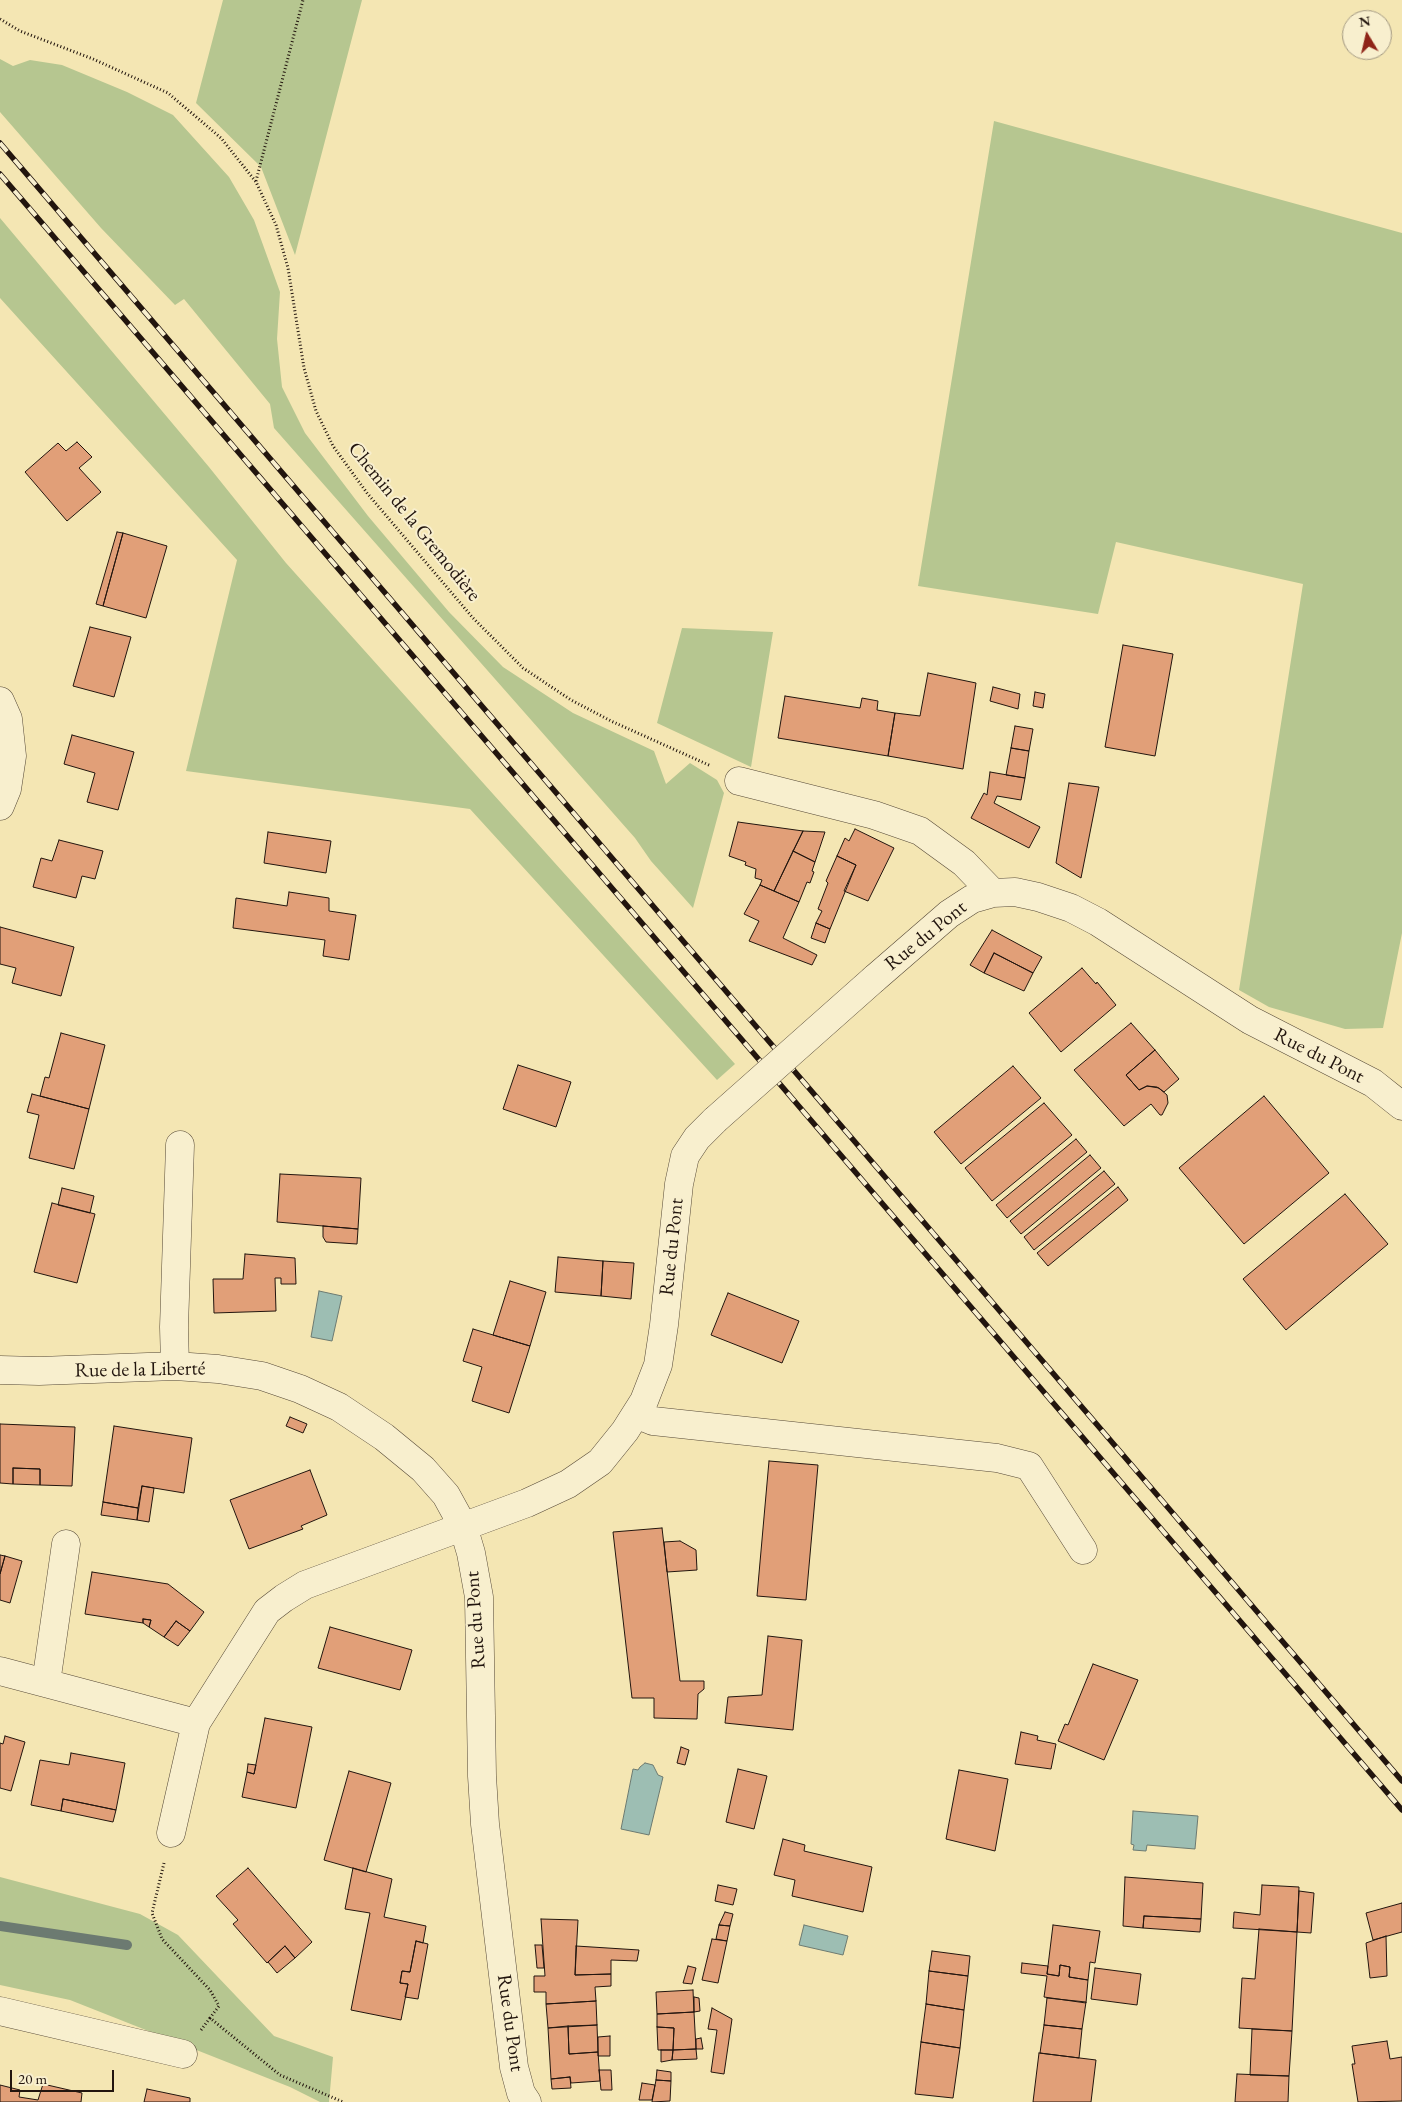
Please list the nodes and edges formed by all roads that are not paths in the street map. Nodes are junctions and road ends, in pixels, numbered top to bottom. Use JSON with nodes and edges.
{"nodes":[{"id":1,"x":0,"y":701,"type":"edge"},
{"id":2,"x":739,"y":781,"type":"road end"},
{"id":3,"x":0,"y":806,"type":"edge"},
{"id":4,"x":993,"y":893,"type":"junction"},
{"id":5,"x":1402,"y":1078,"type":"edge"},
{"id":6,"x":1373,"y":1084,"type":"junction"},
{"id":7,"x":1402,"y":1106,"type":"edge"},
{"id":8,"x":180,"y":1145,"type":"dead end"},
{"id":9,"x":175,"y":1366,"type":"junction"},
{"id":10,"x":0,"y":1370,"type":"edge"},
{"id":11,"x":636,"y":1414,"type":"junction"},
{"id":12,"x":463,"y":1526,"type":"junction"},
{"id":13,"x":66,"y":1544,"type":"dead end"},
{"id":14,"x":1083,"y":1550,"type":"dead end"},
{"id":15,"x":0,"y":1671,"type":"edge"},
{"id":16,"x":46,"y":1683,"type":"junction"},
{"id":17,"x":196,"y":1723,"type":"junction"},
{"id":18,"x":171,"y":1833,"type":"road end"},
{"id":19,"x":0,"y":2011,"type":"edge"},
{"id":20,"x":183,"y":2054,"type":"dead end"},
{"id":21,"x":527,"y":2102,"type":"edge"}],
"edges":[{"from":1,"to":3,"type":"street"},
{"from":2,"to":4,"type":"street"},
{"from":4,"to":6,"type":"street","name":"Rue du Pont"},
{"from":4,"to":11,"type":"street","name":"Rue du Pont","bridge":true},
{"from":5,"to":6,"type":"street"},
{"from":6,"to":7,"type":"street","name":"Rue du Pont"},
{"from":8,"to":9,"type":"street"},
{"from":9,"to":10,"type":"street","name":"Rue de la Liberté"},
{"from":9,"to":12,"type":"street","name":"Rue de la Liberté"},
{"from":11,"to":12,"type":"street","name":"Rue du Pont"},
{"from":11,"to":14,"type":"street"},
{"from":12,"to":17,"type":"street"},
{"from":12,"to":21,"type":"street","name":"Rue du Pont"},
{"from":13,"to":16,"type":"street"},
{"from":15,"to":16,"type":"street"},
{"from":16,"to":17,"type":"street"},
{"from":17,"to":18,"type":"street"},
{"from":19,"to":20,"type":"street"}]}
